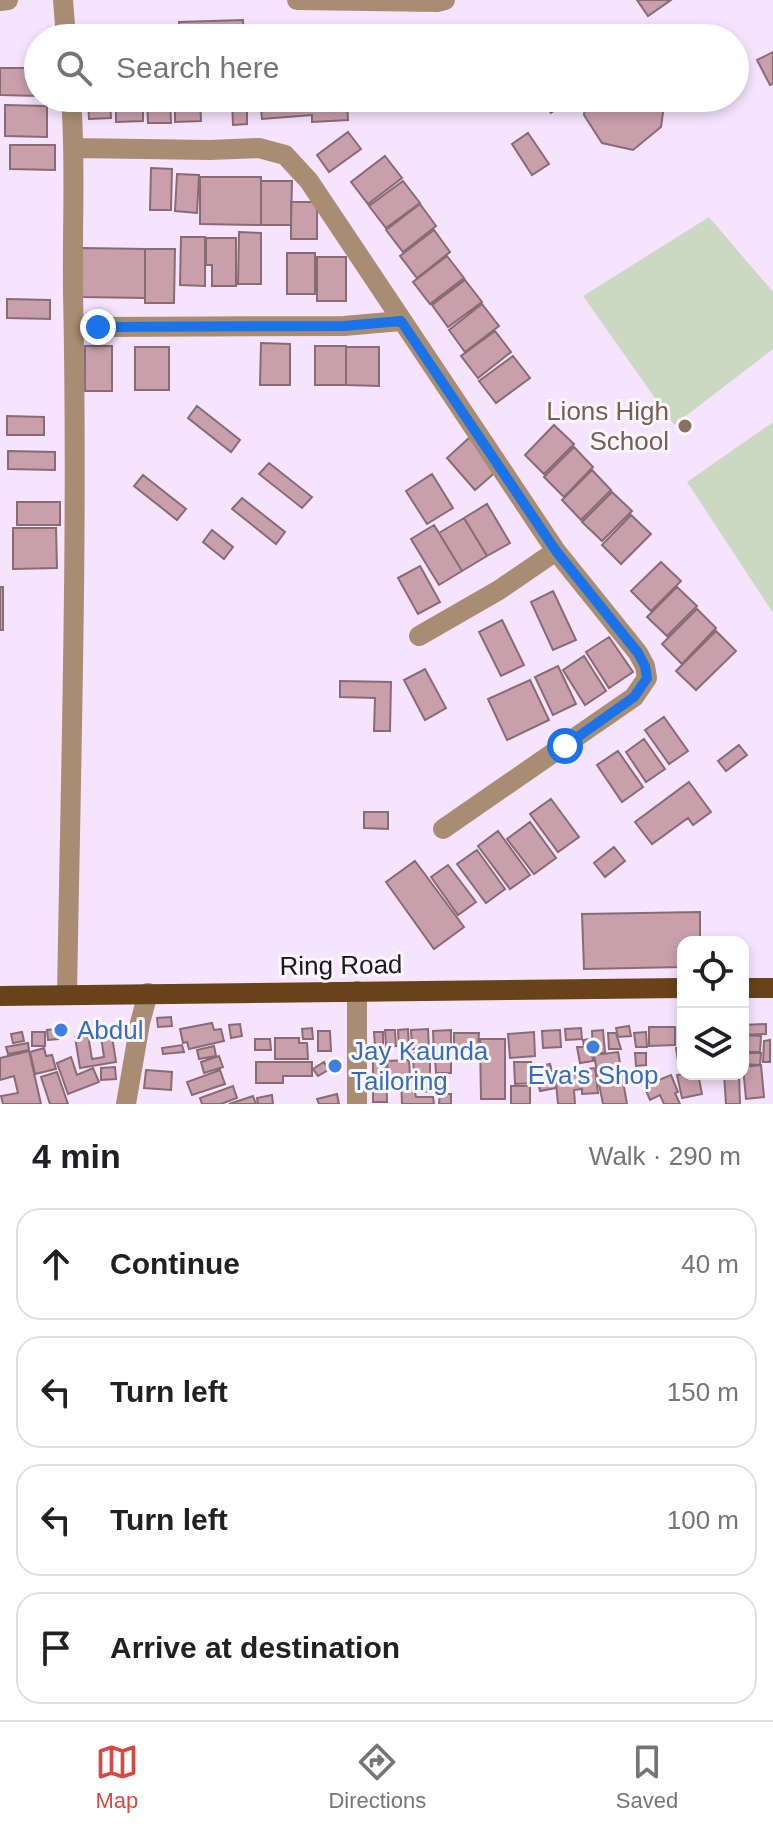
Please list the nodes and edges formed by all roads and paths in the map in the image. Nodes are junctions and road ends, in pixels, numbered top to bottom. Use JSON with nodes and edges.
{"nodes":[{"id":1,"x":8,"y":0,"type":"edge"},
{"id":2,"x":63,"y":0,"type":"edge"},
{"id":3,"x":297,"y":0,"type":"edge"},
{"id":4,"x":445,"y":0,"type":"edge"},
{"id":5,"x":0,"y":1,"type":"edge"},
{"id":6,"x":65,"y":24,"type":"edge"},
{"id":7,"x":72,"y":112,"type":"edge"},
{"id":8,"x":75,"y":148,"type":"junction"},
{"id":9,"x":401,"y":321,"type":"junction"},
{"id":10,"x":98,"y":327,"type":"dead end"},
{"id":11,"x":556,"y":551,"type":"junction"},
{"id":12,"x":419,"y":636,"type":"dead end"},
{"id":13,"x":443,"y":829,"type":"dead end"},
{"id":14,"x":677,"y":988,"type":"edge"},
{"id":15,"x":749,"y":988,"type":"edge"},
{"id":16,"x":773,"y":988,"type":"edge"},
{"id":17,"x":357,"y":991,"type":"junction"},
{"id":18,"x":148,"y":993,"type":"junction"},
{"id":19,"x":67,"y":995,"type":"junction"},
{"id":20,"x":0,"y":996,"type":"edge"},
{"id":21,"x":126,"y":1104,"type":"edge"},
{"id":22,"x":357,"y":1104,"type":"edge"}],
"edges":[{"from":1,"to":5,"type":"street"},
{"from":2,"to":6,"type":"street"},
{"from":3,"to":4,"type":"street"},
{"from":7,"to":8,"type":"street"},
{"from":8,"to":9,"type":"street"},
{"from":8,"to":19,"type":"street"},
{"from":9,"to":10,"type":"street"},
{"from":9,"to":11,"type":"street"},
{"from":11,"to":12,"type":"street"},
{"from":11,"to":13,"type":"street"},
{"from":14,"to":17,"type":"main road","name":"Ring Road"},
{"from":15,"to":16,"type":"main road"},
{"from":17,"to":18,"type":"main road","name":"Ring Road"},
{"from":17,"to":22,"type":"street"},
{"from":18,"to":19,"type":"main road","name":"Ring Road"},
{"from":18,"to":21,"type":"street"},
{"from":19,"to":20,"type":"main road","name":"Ring Road"}]}
